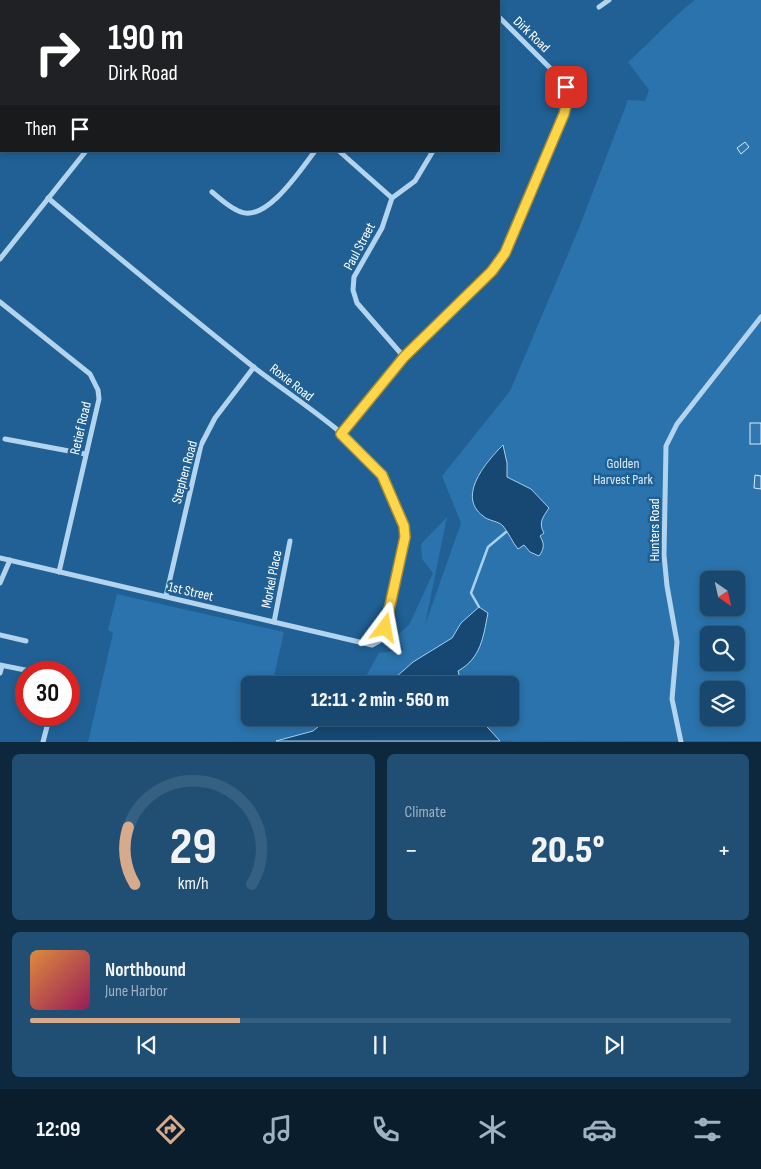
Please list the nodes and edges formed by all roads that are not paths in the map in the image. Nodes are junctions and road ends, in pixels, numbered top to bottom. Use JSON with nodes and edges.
{"nodes":[{"id":1,"x":609,"y":0,"type":"edge"},
{"id":2,"x":599,"y":7,"type":"dead end"},
{"id":3,"x":500,"y":18,"type":"edge"},
{"id":4,"x":85,"y":152,"type":"edge"},
{"id":5,"x":315,"y":152,"type":"edge"},
{"id":6,"x":340,"y":152,"type":"edge"},
{"id":7,"x":432,"y":152,"type":"edge"},
{"id":8,"x":212,"y":192,"type":"dead end"},
{"id":9,"x":48,"y":198,"type":"junction"},
{"id":10,"x":392,"y":198,"type":"junction"},
{"id":11,"x":0,"y":259,"type":"edge"},
{"id":12,"x":0,"y":302,"type":"edge"},
{"id":13,"x":761,"y":317,"type":"edge"},
{"id":14,"x":404,"y":357,"type":"junction"},
{"id":15,"x":254,"y":367,"type":"junction"},
{"id":16,"x":341,"y":434,"type":"junction"},
{"id":17,"x":5,"y":439,"type":"dead end"},
{"id":18,"x":85,"y":454,"type":"junction"},
{"id":19,"x":290,"y":540,"type":"dead end"},
{"id":20,"x":0,"y":558,"type":"edge"},
{"id":21,"x":10,"y":560,"type":"junction"},
{"id":22,"x":59,"y":572,"type":"junction"},
{"id":23,"x":0,"y":583,"type":"edge"},
{"id":24,"x":166,"y":596,"type":"junction"},
{"id":25,"x":274,"y":622,"type":"junction"},
{"id":26,"x":0,"y":635,"type":"edge"},
{"id":27,"x":26,"y":641,"type":"dead end"},
{"id":28,"x":376,"y":644,"type":"joint"},
{"id":29,"x":1,"y":665,"type":"edge"},
{"id":30,"x":15,"y":668,"type":"edge"},
{"id":31,"x":0,"y":673,"type":"edge"},
{"id":32,"x":47,"y":726,"type":"edge"},
{"id":33,"x":43,"y":742,"type":"edge"},
{"id":34,"x":681,"y":742,"type":"edge"}],
"edges":[{"from":1,"to":2,"type":"street"},
{"from":3,"to":14,"type":"street","name":"Dirk Road"},
{"from":4,"to":9,"type":"street"},
{"from":5,"to":8,"type":"street"},
{"from":6,"to":10,"type":"street"},
{"from":7,"to":10,"type":"street"},
{"from":9,"to":11,"type":"street"},
{"from":9,"to":15,"type":"street","name":"Roxie Road"},
{"from":10,"to":14,"type":"street","name":"Paul Street"},
{"from":12,"to":18,"type":"street","name":"Retief Road"},
{"from":13,"to":34,"type":"street","name":"Hunters Road"},
{"from":14,"to":16,"type":"street","name":"Dirk Road"},
{"from":15,"to":16,"type":"street","name":"Roxie Road"},
{"from":15,"to":24,"type":"street","name":"Stephen Road"},
{"from":16,"to":28,"type":"street","name":"Roxie Road"},
{"from":17,"to":18,"type":"street"},
{"from":18,"to":22,"type":"street","name":"Retief Road"},
{"from":19,"to":25,"type":"street","name":"Morkel Place"},
{"from":20,"to":21,"type":"street","name":"1st Street"},
{"from":21,"to":22,"type":"street","name":"1st Street"},
{"from":21,"to":23,"type":"street"},
{"from":22,"to":24,"type":"street","name":"1st Street"},
{"from":24,"to":25,"type":"street","name":"1st Street"},
{"from":25,"to":28,"type":"street","name":"1st Street"},
{"from":26,"to":27,"type":"street"},
{"from":29,"to":30,"type":"street"},
{"from":29,"to":31,"type":"street"},
{"from":32,"to":33,"type":"street"}]}
